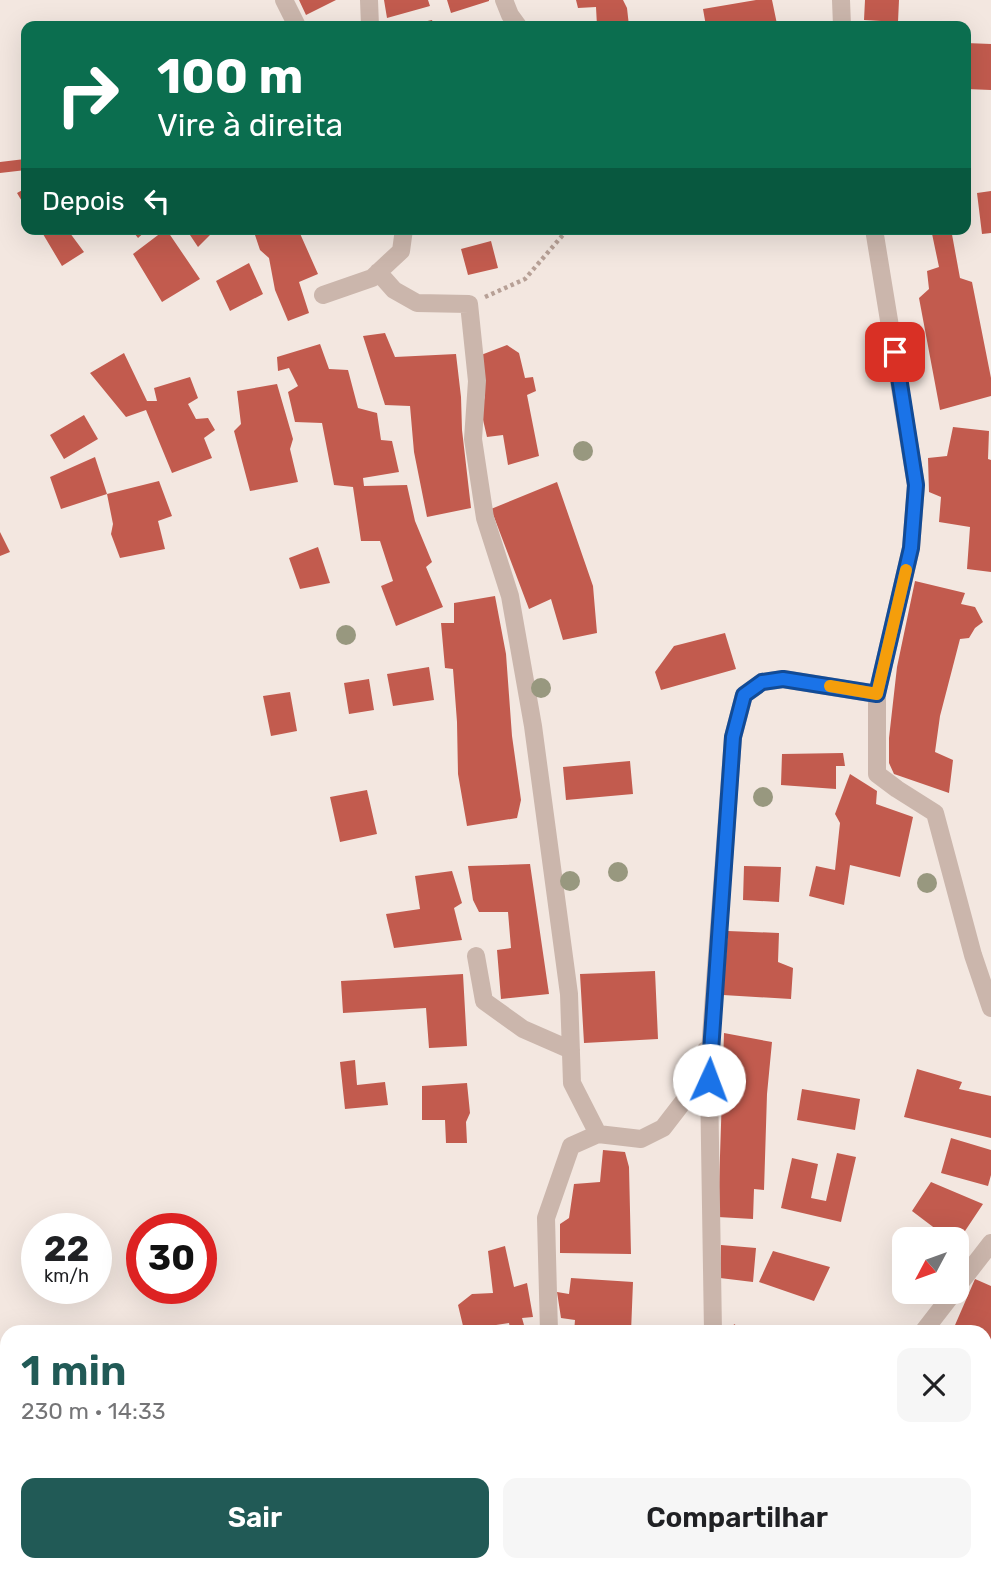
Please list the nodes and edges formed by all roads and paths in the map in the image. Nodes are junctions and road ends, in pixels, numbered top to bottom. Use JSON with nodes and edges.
{"nodes":[{"id":1,"x":284,"y":0,"type":"edge"},
{"id":2,"x":369,"y":0,"type":"edge"},
{"id":3,"x":504,"y":0,"type":"edge"},
{"id":4,"x":841,"y":0,"type":"edge"},
{"id":5,"x":294,"y":21,"type":"edge"},
{"id":6,"x":370,"y":21,"type":"edge"},
{"id":7,"x":514,"y":21,"type":"edge"},
{"id":8,"x":842,"y":21,"type":"edge"},
{"id":9,"x":403,"y":235,"type":"edge"},
{"id":10,"x":563,"y":235,"type":"edge"},
{"id":11,"x":875,"y":235,"type":"edge"},
{"id":12,"x":378,"y":272,"type":"junction"},
{"id":13,"x":323,"y":295,"type":"dead end"},
{"id":14,"x":469,"y":304,"type":"junction"},
{"id":15,"x":877,"y":694,"type":"junction"},
{"id":16,"x":476,"y":956,"type":"dead end"},
{"id":17,"x":991,"y":1008,"type":"edge"},
{"id":18,"x":711,"y":1037,"type":"junction"},
{"id":19,"x":570,"y":1050,"type":"junction"},
{"id":20,"x":597,"y":1134,"type":"junction"},
{"id":21,"x":991,"y":1243,"type":"edge"},
{"id":22,"x":970,"y":1270,"type":"edge"},
{"id":23,"x":945,"y":1304,"type":"edge"},
{"id":24,"x":549,"y":1325,"type":"edge"},
{"id":25,"x":713,"y":1325,"type":"edge"},
{"id":26,"x":928,"y":1325,"type":"edge"}],
"edges":[{"from":1,"to":5,"type":"street"},
{"from":2,"to":6,"type":"street"},
{"from":3,"to":7,"type":"street"},
{"from":4,"to":8,"type":"street"},
{"from":9,"to":12,"type":"street"},
{"from":10,"to":14,"type":"path"},
{"from":11,"to":15,"type":"street"},
{"from":12,"to":13,"type":"street"},
{"from":12,"to":14,"type":"street"},
{"from":14,"to":19,"type":"street"},
{"from":15,"to":17,"type":"street"},
{"from":15,"to":18,"type":"street"},
{"from":16,"to":19,"type":"street"},
{"from":18,"to":20,"type":"street"},
{"from":18,"to":25,"type":"street"},
{"from":19,"to":20,"type":"street"},
{"from":20,"to":24,"type":"street"},
{"from":21,"to":22,"type":"street"},
{"from":23,"to":26,"type":"street"}]}
